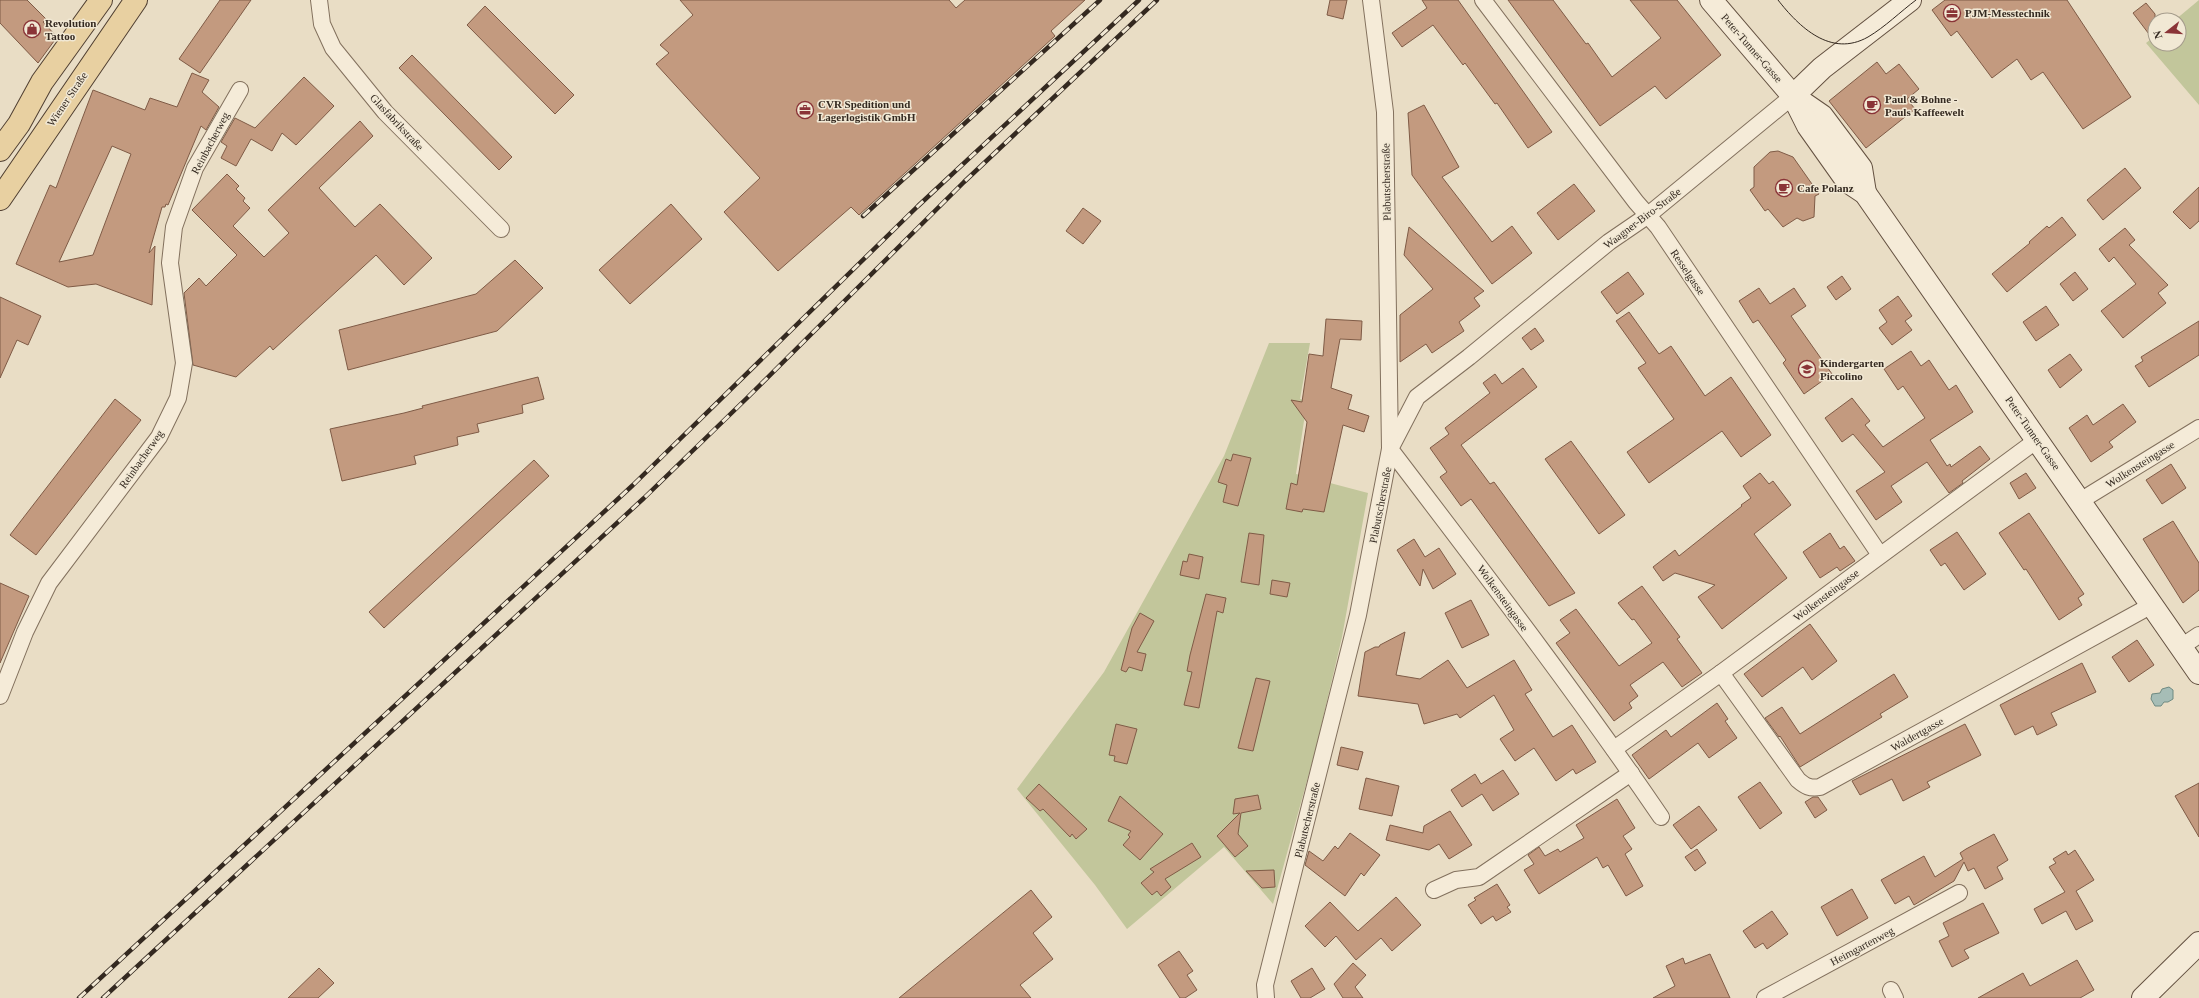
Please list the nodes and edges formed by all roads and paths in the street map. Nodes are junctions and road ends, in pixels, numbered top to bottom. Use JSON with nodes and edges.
{"nodes":[{"id":1,"x":101,"y":0,"type":"edge"},
{"id":2,"x":136,"y":0,"type":"edge"},
{"id":3,"x":319,"y":0,"type":"edge"},
{"id":4,"x":1371,"y":0,"type":"edge"},
{"id":5,"x":1483,"y":0,"type":"edge"},
{"id":6,"x":1711,"y":0,"type":"edge"},
{"id":7,"x":1910,"y":0,"type":"edge"},
{"id":8,"x":240,"y":90,"type":"dead end"},
{"id":9,"x":1793,"y":96,"type":"junction"},
{"id":10,"x":0,"y":150,"type":"edge"},
{"id":11,"x":0,"y":199,"type":"edge"},
{"id":12,"x":1647,"y":216,"type":"junction"},
{"id":13,"x":501,"y":229,"type":"dead end"},
{"id":14,"x":2199,"y":428,"type":"edge"},
{"id":15,"x":2037,"y":440,"type":"junction"},
{"id":16,"x":1390,"y":449,"type":"junction"},
{"id":17,"x":2080,"y":501,"type":"junction"},
{"id":18,"x":1880,"y":555,"type":"junction"},
{"id":19,"x":2152,"y":605,"type":"junction"},
{"id":20,"x":2199,"y":635,"type":"edge"},
{"id":21,"x":2182,"y":648,"type":"junction"},
{"id":22,"x":1721,"y":673,"type":"junction"},
{"id":23,"x":2199,"y":673,"type":"edge"},
{"id":24,"x":0,"y":696,"type":"edge"},
{"id":25,"x":1614,"y":749,"type":"junction"},
{"id":26,"x":1631,"y":773,"type":"junction"},
{"id":27,"x":1661,"y":817,"type":"dead end"},
{"id":28,"x":1434,"y":890,"type":"dead end"},
{"id":29,"x":1960,"y":893,"type":"dead end"},
{"id":30,"x":2199,"y":943,"type":"edge"},
{"id":31,"x":1266,"y":998,"type":"edge"},
{"id":32,"x":1765,"y":998,"type":"edge"},
{"id":33,"x":2143,"y":998,"type":"edge"}],
"edges":[{"from":1,"to":10,"type":"main road"},
{"from":2,"to":11,"type":"main road","name":"Wiener Straße"},
{"from":3,"to":13,"type":"street","name":"Glasfabrikstraße"},
{"from":4,"to":16,"type":"street","name":"Plabutscherstraße"},
{"from":5,"to":12,"type":"street","name":"Resselgasse"},
{"from":6,"to":9,"type":"main road","name":"Peter-Tunner-Gasse"},
{"from":7,"to":9,"type":"main road","name":"Waagner-Biro-Straße"},
{"from":8,"to":24,"type":"street","name":"Reinbacherweg"},
{"from":9,"to":12,"type":"street","name":"Waagner-Biro-Straße"},
{"from":9,"to":15,"type":"main road","name":"Peter-Tunner-Gasse"},
{"from":12,"to":16,"type":"street","name":"Waagner-Biro-Straße"},
{"from":12,"to":18,"type":"street","name":"Resselgasse"},
{"from":14,"to":17,"type":"street","name":"Wolkensteingasse"},
{"from":15,"to":17,"type":"main road","name":"Peter-Tunner-Gasse"},
{"from":15,"to":18,"type":"street","name":"Wolkensteingasse"},
{"from":16,"to":25,"type":"street","name":"Wolkensteingasse"},
{"from":16,"to":31,"type":"street","name":"Plabutscherstraße"},
{"from":17,"to":19,"type":"main road","name":"Peter-Tunner-Gasse"},
{"from":18,"to":22,"type":"street","name":"Wolkensteingasse"},
{"from":19,"to":21,"type":"main road","name":"Peter-Tunner-Gasse"},
{"from":19,"to":22,"type":"street","name":"Waldertgasse"},
{"from":20,"to":21,"type":"street"},
{"from":21,"to":23,"type":"main road","name":"Peter-Tunner-Gasse"},
{"from":22,"to":25,"type":"street","name":"Wolkensteingasse"},
{"from":25,"to":26,"type":"street","name":"Wolkensteingasse"},
{"from":26,"to":27,"type":"street","name":"Wolkensteingasse"},
{"from":26,"to":28,"type":"street"},
{"from":29,"to":32,"type":"street","name":"Heimgartenweg"},
{"from":30,"to":33,"type":"main road"}]}
